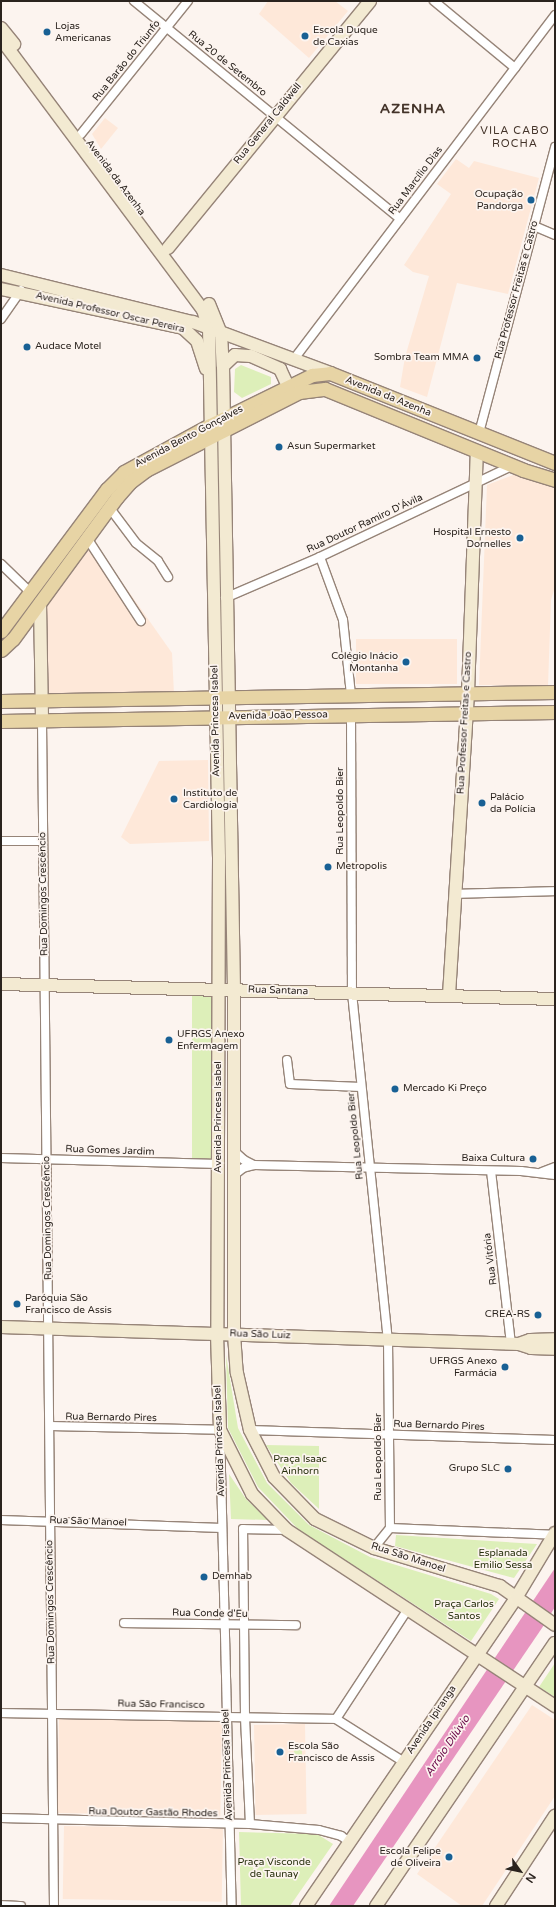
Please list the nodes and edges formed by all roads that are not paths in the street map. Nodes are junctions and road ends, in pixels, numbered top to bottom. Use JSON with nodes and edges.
{"nodes":[{"id":1,"x":134,"y":1,"type":"edge"},
{"id":2,"x":188,"y":1,"type":"edge"},
{"id":3,"x":370,"y":1,"type":"edge"},
{"id":4,"x":434,"y":1,"type":"edge"},
{"id":5,"x":555,"y":16,"type":"edge"},
{"id":6,"x":1,"y":28,"type":"edge"},
{"id":7,"x":166,"y":28,"type":"junction"},
{"id":8,"x":1,"y":40,"type":"edge"},
{"id":9,"x":515,"y":68,"type":"junction"},
{"id":10,"x":274,"y":116,"type":"junction"},
{"id":11,"x":81,"y":134,"type":"junction"},
{"id":12,"x":555,"y":147,"type":"edge"},
{"id":13,"x":400,"y":219,"type":"junction"},
{"id":14,"x":534,"y":226,"type":"junction"},
{"id":15,"x":555,"y":235,"type":"edge"},
{"id":16,"x":168,"y":248,"type":"junction"},
{"id":17,"x":1,"y":275,"type":"edge"},
{"id":18,"x":27,"y":281,"type":"junction"},
{"id":19,"x":1,"y":289,"type":"edge"},
{"id":20,"x":20,"y":292,"type":"junction"},
{"id":21,"x":1,"y":319,"type":"edge"},
{"id":22,"x":209,"y":328,"type":"junction"},
{"id":23,"x":221,"y":333,"type":"junction"},
{"id":24,"x":294,"y":359,"type":"junction"},
{"id":25,"x":223,"y":366,"type":"junction"},
{"id":26,"x":330,"y":373,"type":"junction"},
{"id":27,"x":210,"y":380,"type":"junction"},
{"id":28,"x":288,"y":386,"type":"junction"},
{"id":29,"x":325,"y":389,"type":"joint"},
{"id":30,"x":223,"y":424,"type":"junction"},
{"id":31,"x":210,"y":431,"type":"junction"},
{"id":32,"x":479,"y":433,"type":"junction"},
{"id":33,"x":478,"y":452,"type":"junction"},
{"id":34,"x":555,"y":463,"type":"edge"},
{"id":35,"x":512,"y":466,"type":"junction"},
{"id":36,"x":555,"y":480,"type":"edge"},
{"id":37,"x":475,"y":483,"type":"junction"},
{"id":38,"x":109,"y":507,"type":"junction"},
{"id":39,"x":86,"y":538,"type":"junction"},
{"id":40,"x":320,"y":557,"type":"junction"},
{"id":41,"x":1,"y":564,"type":"edge"},
{"id":42,"x":168,"y":577,"type":"dead end"},
{"id":43,"x":31,"y":593,"type":"junction"},
{"id":44,"x":225,"y":598,"type":"junction"},
{"id":45,"x":40,"y":603,"type":"junction"},
{"id":46,"x":142,"y":621,"type":"dead end"},
{"id":47,"x":1,"y":631,"type":"edge"},
{"id":48,"x":1,"y":650,"type":"edge"},
{"id":49,"x":555,"y":692,"type":"edge"},
{"id":50,"x":468,"y":693,"type":"junction"},
{"id":51,"x":351,"y":694,"type":"junction"},
{"id":52,"x":216,"y":697,"type":"junction"},
{"id":53,"x":229,"y":697,"type":"junction"},
{"id":54,"x":42,"y":700,"type":"junction"},
{"id":55,"x":1,"y":701,"type":"edge"},
{"id":56,"x":555,"y":712,"type":"edge"},
{"id":57,"x":466,"y":713,"type":"junction"},
{"id":58,"x":351,"y":715,"type":"junction"},
{"id":59,"x":217,"y":717,"type":"junction"},
{"id":60,"x":230,"y":717,"type":"junction"},
{"id":61,"x":1,"y":721,"type":"edge"},
{"id":62,"x":42,"y":721,"type":"junction"},
{"id":63,"x":1,"y":841,"type":"edge"},
{"id":64,"x":43,"y":841,"type":"junction"},
{"id":65,"x":555,"y":891,"type":"edge"},
{"id":66,"x":455,"y":894,"type":"junction"},
{"id":67,"x":1,"y":984,"type":"edge"},
{"id":68,"x":46,"y":985,"type":"junction"},
{"id":69,"x":220,"y":990,"type":"junction"},
{"id":70,"x":234,"y":990,"type":"junction"},
{"id":71,"x":352,"y":993,"type":"junction"},
{"id":72,"x":449,"y":995,"type":"junction"},
{"id":73,"x":555,"y":999,"type":"edge"},
{"id":74,"x":287,"y":1060,"type":"dead end"},
{"id":75,"x":361,"y":1087,"type":"junction"},
{"id":76,"x":234,"y":1151,"type":"junction"},
{"id":77,"x":1,"y":1158,"type":"edge"},
{"id":78,"x":47,"y":1159,"type":"junction"},
{"id":79,"x":219,"y":1164,"type":"junction"},
{"id":80,"x":254,"y":1165,"type":"junction"},
{"id":81,"x":555,"y":1167,"type":"edge"},
{"id":82,"x":369,"y":1168,"type":"junction"},
{"id":83,"x":491,"y":1171,"type":"junction"},
{"id":84,"x":542,"y":1172,"type":"junction"},
{"id":85,"x":234,"y":1175,"type":"junction"},
{"id":86,"x":555,"y":1176,"type":"edge"},
{"id":87,"x":1,"y":1327,"type":"edge"},
{"id":88,"x":49,"y":1328,"type":"junction"},
{"id":89,"x":217,"y":1334,"type":"junction"},
{"id":90,"x":234,"y":1334,"type":"junction"},
{"id":91,"x":555,"y":1339,"type":"edge"},
{"id":92,"x":388,"y":1340,"type":"junction"},
{"id":93,"x":515,"y":1344,"type":"junction"},
{"id":94,"x":555,"y":1349,"type":"edge"},
{"id":95,"x":50,"y":1426,"type":"junction"},
{"id":96,"x":220,"y":1430,"type":"junction"},
{"id":97,"x":250,"y":1430,"type":"junction"},
{"id":98,"x":389,"y":1435,"type":"junction"},
{"id":99,"x":555,"y":1440,"type":"edge"},
{"id":100,"x":1,"y":1520,"type":"edge"},
{"id":101,"x":50,"y":1521,"type":"junction"},
{"id":102,"x":222,"y":1528,"type":"junction"},
{"id":103,"x":390,"y":1528,"type":"junction"},
{"id":104,"x":287,"y":1530,"type":"junction"},
{"id":105,"x":555,"y":1534,"type":"edge"},
{"id":106,"x":374,"y":1548,"type":"junction"},
{"id":107,"x":516,"y":1598,"type":"junction"},
{"id":108,"x":408,"y":1610,"type":"junction"},
{"id":109,"x":124,"y":1623,"type":"dead end"},
{"id":110,"x":224,"y":1624,"type":"junction"},
{"id":111,"x":554,"y":1624,"type":"edge"},
{"id":112,"x":244,"y":1625,"type":"junction"},
{"id":113,"x":296,"y":1625,"type":"dead end"},
{"id":114,"x":458,"y":1643,"type":"junction"},
{"id":115,"x":555,"y":1643,"type":"edge"},
{"id":116,"x":476,"y":1655,"type":"junction"},
{"id":117,"x":464,"y":1672,"type":"junction"},
{"id":118,"x":525,"y":1687,"type":"junction"},
{"id":119,"x":555,"y":1706,"type":"edge"},
{"id":120,"x":1,"y":1712,"type":"edge"},
{"id":121,"x":52,"y":1713,"type":"junction"},
{"id":122,"x":226,"y":1716,"type":"junction"},
{"id":123,"x":245,"y":1716,"type":"junction"},
{"id":124,"x":336,"y":1719,"type":"junction"},
{"id":125,"x":404,"y":1762,"type":"junction"},
{"id":126,"x":555,"y":1816,"type":"edge"},
{"id":127,"x":1,"y":1818,"type":"edge"},
{"id":128,"x":53,"y":1821,"type":"junction"},
{"id":129,"x":230,"y":1824,"type":"junction"},
{"id":130,"x":250,"y":1824,"type":"junction"},
{"id":131,"x":350,"y":1842,"type":"junction"},
{"id":132,"x":1,"y":1906,"type":"edge"},
{"id":133,"x":21,"y":1906,"type":"edge"},
{"id":134,"x":54,"y":1906,"type":"edge"},
{"id":135,"x":232,"y":1906,"type":"edge"},
{"id":136,"x":306,"y":1906,"type":"edge"},
{"id":137,"x":376,"y":1906,"type":"edge"},
{"id":138,"x":496,"y":1906,"type":"edge"}],
"edges":[{"from":1,"to":7,"type":"street","name":"Rua 20 de Setembro"},
{"from":2,"to":7,"type":"street","name":"Rua Barão do Triunfo"},
{"from":3,"to":10,"type":"main road","name":"Rua General Caldwell"},
{"from":4,"to":9,"type":"street"},
{"from":5,"to":9,"type":"street","name":"Rua Marcílio Dias"},
{"from":6,"to":11,"type":"main road","name":"Avenida da Azenha"},
{"from":7,"to":10,"type":"street","name":"Rua 20 de Setembro"},
{"from":7,"to":11,"type":"street","name":"Rua Barão do Triunfo"},
{"from":8,"to":22,"type":"main road","name":"Avenida da Azenha"},
{"from":9,"to":13,"type":"street","name":"Rua Marcílio Dias"},
{"from":10,"to":13,"type":"street","name":"Rua 20 de Setembro"},
{"from":10,"to":16,"type":"main road","name":"Rua General Caldwell"},
{"from":11,"to":16,"type":"main road","name":"Avenida da Azenha"},
{"from":12,"to":14,"type":"street","name":"Rua Professor Freitas e Castro"},
{"from":13,"to":24,"type":"street","name":"Rua Marcílio Dias"},
{"from":14,"to":15,"type":"street"},
{"from":14,"to":32,"type":"street","name":"Rua Professor Freitas e Castro"},
{"from":16,"to":23,"type":"main road","name":"Avenida da Azenha"},
{"from":17,"to":18,"type":"main road","name":"Avenida Professor Oscar Pereira"},
{"from":18,"to":20,"type":"street"},
{"from":18,"to":22,"type":"main road","name":"Avenida Professor Oscar Pereira"},
{"from":19,"to":20,"type":"main road","name":"Avenida Professor Oscar Pereira"},
{"from":20,"to":21,"type":"street"},
{"from":20,"to":27,"type":"main road","name":"Avenida Professor Oscar Pereira"},
{"from":22,"to":23,"type":"main road","name":"Avenida da Azenha"},
{"from":22,"to":27,"type":"main road","name":"Avenida Princesa Isabel"},
{"from":23,"to":24,"type":"main road","name":"Avenida da Azenha"},
{"from":23,"to":25,"type":"main road","name":"Avenida Princesa Isabel"},
{"from":24,"to":26,"type":"main road","name":"Avenida da Azenha"},
{"from":25,"to":28,"type":"main road"},
{"from":25,"to":30,"type":"main road","name":"Avenida Princesa Isabel"},
{"from":26,"to":28,"type":"main road","name":"Avenida Bento Gonçalves"},
{"from":26,"to":32,"type":"main road","name":"Avenida da Azenha"},
{"from":27,"to":31,"type":"main road","name":"Avenida Princesa Isabel"},
{"from":28,"to":30,"type":"main road","name":"Avenida Bento Gonçalves"},
{"from":29,"to":30,"type":"main road","name":"Avenida Bento Gonçalves"},
{"from":29,"to":33,"type":"main road","name":"Avenida da Azenha"},
{"from":30,"to":31,"type":"main road","name":"Avenida Bento Gonçalves"},
{"from":30,"to":44,"type":"main road","name":"Avenida Princesa Isabel"},
{"from":31,"to":38,"type":"main road","name":"Avenida Bento Gonçalves"},
{"from":31,"to":43,"type":"main road","name":"Avenida Bento Gonçalves"},
{"from":31,"to":52,"type":"main road","name":"Avenida Princesa Isabel"},
{"from":32,"to":34,"type":"main road","name":"Avenida da Azenha"},
{"from":33,"to":35,"type":"main road","name":"Avenida da Azenha"},
{"from":33,"to":37,"type":"main road","name":"Rua Professor Freitas e Castro"},
{"from":35,"to":36,"type":"main road","name":"Avenida da Azenha"},
{"from":35,"to":37,"type":"street","name":"Rua Doutor Ramiro D'Ávila"},
{"from":37,"to":40,"type":"street","name":"Rua Doutor Ramiro D'Ávila"},
{"from":37,"to":50,"type":"main road","name":"Rua Professor Freitas e Castro"},
{"from":38,"to":39,"type":"main road","name":"Avenida Bento Gonçalves"},
{"from":38,"to":42,"type":"street"},
{"from":39,"to":45,"type":"main road","name":"Avenida Bento Gonçalves"},
{"from":39,"to":46,"type":"street"},
{"from":40,"to":44,"type":"street","name":"Rua Doutor Ramiro D'Ávila"},
{"from":40,"to":51,"type":"street"},
{"from":41,"to":43,"type":"street"},
{"from":43,"to":47,"type":"main road","name":"Avenida Bento Gonçalves"},
{"from":44,"to":53,"type":"main road","name":"Avenida Princesa Isabel"},
{"from":45,"to":48,"type":"main road","name":"Avenida Bento Gonçalves"},
{"from":45,"to":54,"type":"main road","name":"Rua Domingos Crescêncio"},
{"from":49,"to":50,"type":"main road","name":"Avenida João Pessoa"},
{"from":50,"to":51,"type":"main road","name":"Avenida João Pessoa"},
{"from":50,"to":57,"type":"main road","name":"Rua Professor Freitas e Castro"},
{"from":51,"to":53,"type":"main road","name":"Avenida João Pessoa"},
{"from":52,"to":53,"type":"main road","name":"Avenida João Pessoa"},
{"from":52,"to":54,"type":"main road","name":"Avenida João Pessoa"},
{"from":52,"to":59,"type":"main road","name":"Avenida Princesa Isabel"},
{"from":53,"to":60,"type":"main road","name":"Avenida Princesa Isabel"},
{"from":54,"to":55,"type":"main road","name":"Avenida João Pessoa"},
{"from":54,"to":62,"type":"main road","name":"Rua Domingos Crescêncio"},
{"from":56,"to":57,"type":"main road","name":"Avenida João Pessoa"},
{"from":57,"to":58,"type":"main road","name":"Avenida João Pessoa"},
{"from":57,"to":66,"type":"main road","name":"Rua Professor Freitas e Castro"},
{"from":58,"to":60,"type":"main road","name":"Avenida João Pessoa"},
{"from":58,"to":71,"type":"street","name":"Rua Leopoldo Bier"},
{"from":59,"to":60,"type":"main road","name":"Avenida João Pessoa"},
{"from":59,"to":62,"type":"main road","name":"Avenida João Pessoa"},
{"from":59,"to":69,"type":"main road","name":"Avenida Princesa Isabel"},
{"from":60,"to":70,"type":"main road","name":"Avenida Princesa Isabel"},
{"from":61,"to":62,"type":"main road","name":"Avenida João Pessoa"},
{"from":62,"to":64,"type":"street","name":"Rua Domingos Crescêncio"},
{"from":63,"to":64,"type":"street"},
{"from":64,"to":68,"type":"street","name":"Rua Domingos Crescêncio"},
{"from":65,"to":66,"type":"street"},
{"from":66,"to":72,"type":"main road","name":"Rua Professor Freitas e Castro"},
{"from":67,"to":68,"type":"main road","name":"Rua Santana"},
{"from":68,"to":69,"type":"main road","name":"Rua Santana"},
{"from":68,"to":78,"type":"street","name":"Rua Domingos Crescêncio"},
{"from":69,"to":70,"type":"main road","name":"Rua Santana"},
{"from":69,"to":79,"type":"main road","name":"Avenida Princesa Isabel"},
{"from":70,"to":71,"type":"main road","name":"Rua Santana"},
{"from":70,"to":76,"type":"main road","name":"Avenida Princesa Isabel"},
{"from":71,"to":72,"type":"main road","name":"Rua Santana"},
{"from":71,"to":75,"type":"street","name":"Rua Leopoldo Bier"},
{"from":72,"to":73,"type":"main road","name":"Rua Santana"},
{"from":74,"to":75,"type":"street"},
{"from":75,"to":82,"type":"street","name":"Rua Leopoldo Bier"},
{"from":76,"to":80,"type":"street"},
{"from":76,"to":85,"type":"main road","name":"Avenida Princesa Isabel"},
{"from":77,"to":78,"type":"street","name":"Rua Gomes Jardim"},
{"from":78,"to":79,"type":"street","name":"Rua Gomes Jardim"},
{"from":78,"to":88,"type":"street","name":"Rua Domingos Crescêncio"},
{"from":79,"to":89,"type":"main road","name":"Avenida Princesa Isabel"},
{"from":80,"to":82,"type":"street"},
{"from":80,"to":85,"type":"street"},
{"from":81,"to":84,"type":"street"},
{"from":82,"to":83,"type":"street"},
{"from":82,"to":92,"type":"street","name":"Rua Leopoldo Bier"},
{"from":83,"to":84,"type":"street"},
{"from":83,"to":93,"type":"street","name":"Rua Vitória"},
{"from":84,"to":86,"type":"street"},
{"from":85,"to":90,"type":"main road","name":"Avenida Princesa Isabel"},
{"from":87,"to":88,"type":"main road","name":"Rua São Luiz"},
{"from":88,"to":89,"type":"main road","name":"Rua São Luiz"},
{"from":88,"to":95,"type":"street","name":"Rua Domingos Crescêncio"},
{"from":89,"to":90,"type":"main road","name":"Rua São Luiz"},
{"from":89,"to":96,"type":"main road","name":"Avenida Princesa Isabel"},
{"from":90,"to":92,"type":"main road","name":"Rua São Luiz"},
{"from":90,"to":97,"type":"main road","name":"Avenida Princesa Isabel"},
{"from":91,"to":93,"type":"main road","name":"Rua São Luiz"},
{"from":92,"to":93,"type":"main road","name":"Rua São Luiz"},
{"from":92,"to":98,"type":"street","name":"Rua Leopoldo Bier"},
{"from":93,"to":94,"type":"main road","name":"Rua São Luiz"},
{"from":95,"to":96,"type":"street","name":"Rua Bernardo Pires"},
{"from":95,"to":101,"type":"street","name":"Rua Domingos Crescêncio"},
{"from":96,"to":102,"type":"street","name":"Avenida Princesa Isabel"},
{"from":96,"to":104,"type":"main road"},
{"from":97,"to":98,"type":"street","name":"Rua Bernardo Pires"},
{"from":97,"to":106,"type":"main road","name":"Rua São Manoel"},
{"from":98,"to":99,"type":"street","name":"Rua Bernardo Pires"},
{"from":98,"to":103,"type":"street","name":"Rua Leopoldo Bier"},
{"from":100,"to":101,"type":"street","name":"Rua São Manoel"},
{"from":101,"to":102,"type":"street","name":"Rua São Manoel"},
{"from":101,"to":121,"type":"street","name":"Rua Domingos Crescêncio"},
{"from":102,"to":110,"type":"street","name":"Avenida Princesa Isabel"},
{"from":103,"to":105,"type":"street"},
{"from":103,"to":106,"type":"street"},
{"from":104,"to":108,"type":"main road"},
{"from":104,"to":112,"type":"street","name":"Avenida Princesa Isabel"},
{"from":105,"to":107,"type":"main road","name":"Avenida Ipiranga"},
{"from":106,"to":107,"type":"main road","name":"Rua São Manoel"},
{"from":107,"to":111,"type":"main road","name":"Rua São Manoel"},
{"from":107,"to":116,"type":"main road","name":"Avenida Ipiranga"},
{"from":108,"to":114,"type":"main road"},
{"from":108,"to":124,"type":"street"},
{"from":109,"to":110,"type":"street","name":"Rua Conde d'Eu"},
{"from":110,"to":112,"type":"street","name":"Rua Conde d'Eu"},
{"from":110,"to":122,"type":"street","name":"Avenida Princesa Isabel"},
{"from":112,"to":113,"type":"street","name":"Rua Conde d'Eu"},
{"from":112,"to":123,"type":"street","name":"Avenida Princesa Isabel"},
{"from":114,"to":116,"type":"main road"},
{"from":114,"to":117,"type":"main road"},
{"from":115,"to":118,"type":"main road"},
{"from":116,"to":117,"type":"main road","name":"Avenida Ipiranga"},
{"from":116,"to":118,"type":"main road"},
{"from":117,"to":125,"type":"main road","name":"Avenida Ipiranga"},
{"from":118,"to":119,"type":"main road"},
{"from":118,"to":137,"type":"main road"},
{"from":120,"to":121,"type":"street","name":"Rua São Francisco"},
{"from":121,"to":122,"type":"street","name":"Rua São Francisco"},
{"from":121,"to":128,"type":"street","name":"Rua Domingos Crescêncio"},
{"from":122,"to":123,"type":"street","name":"Rua São Francisco"},
{"from":122,"to":129,"type":"street","name":"Avenida Princesa Isabel"},
{"from":123,"to":124,"type":"street","name":"Rua São Francisco"},
{"from":123,"to":130,"type":"street","name":"Avenida Princesa Isabel"},
{"from":124,"to":125,"type":"street"},
{"from":125,"to":131,"type":"main road","name":"Avenida Ipiranga"},
{"from":126,"to":138,"type":"main road"},
{"from":127,"to":128,"type":"street","name":"Rua Doutor Gastão Rhodes"},
{"from":128,"to":129,"type":"street","name":"Rua Doutor Gastão Rhodes"},
{"from":128,"to":134,"type":"street","name":"Rua Domingos Crescêncio"},
{"from":129,"to":130,"type":"street","name":"Rua Doutor Gastão Rhodes"},
{"from":129,"to":135,"type":"street","name":"Avenida Princesa Isabel"},
{"from":130,"to":131,"type":"street","name":"Rua Doutor Gastão Rhodes"},
{"from":131,"to":136,"type":"main road","name":"Avenida Ipiranga"},
{"from":132,"to":133,"type":"street"}]}
